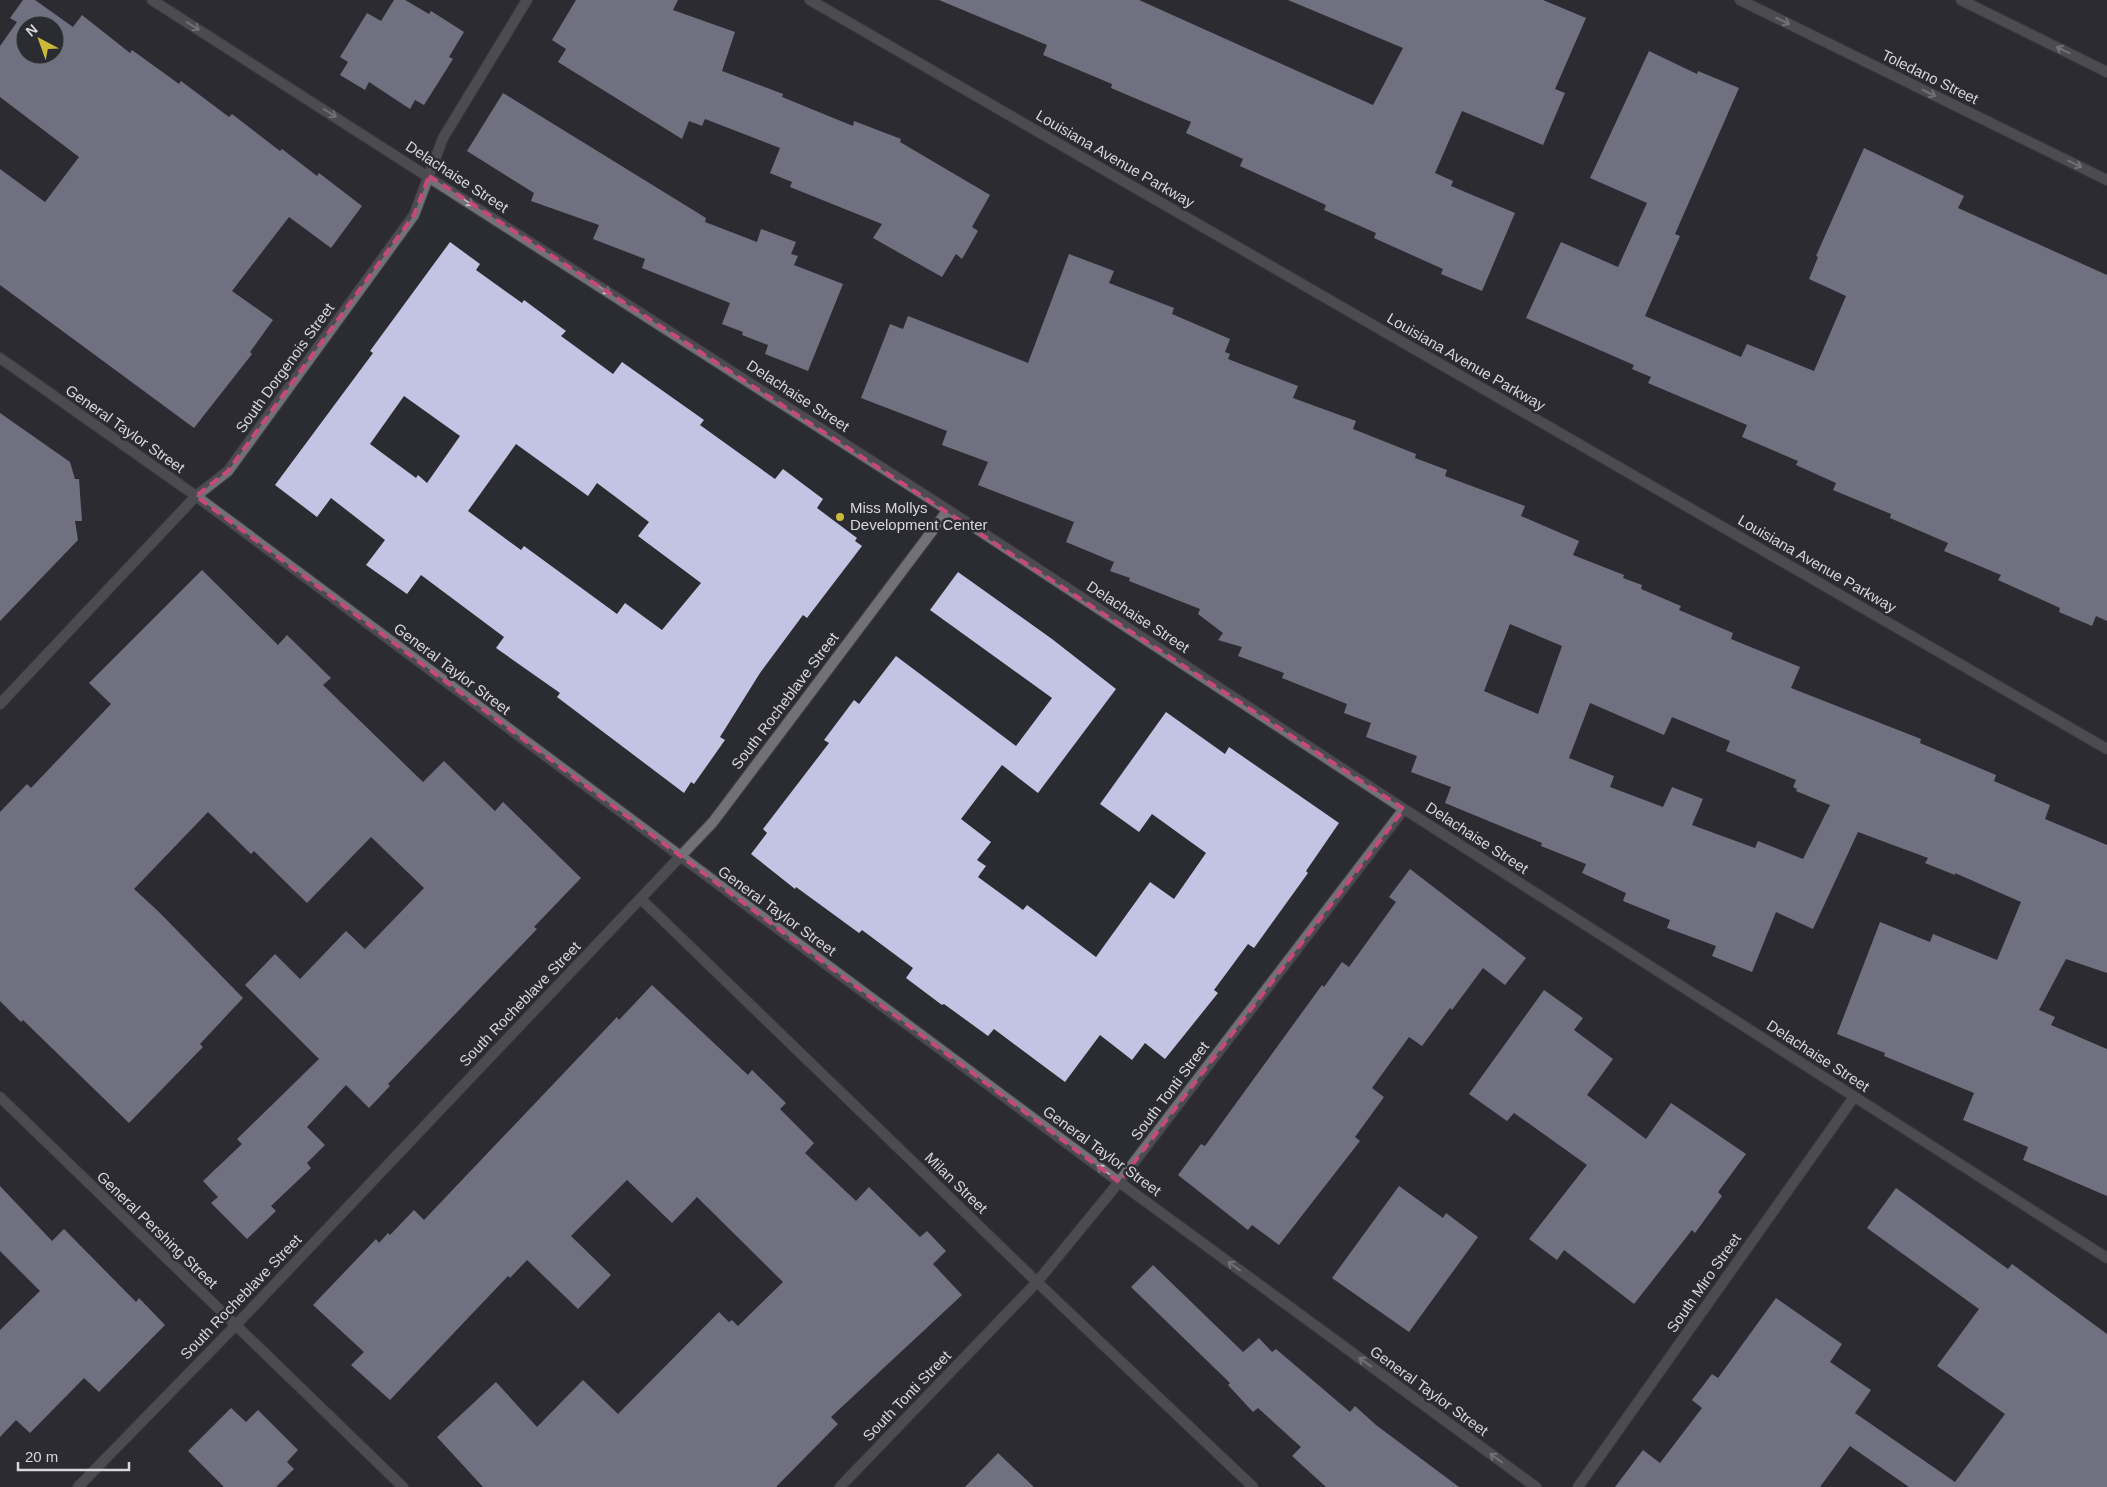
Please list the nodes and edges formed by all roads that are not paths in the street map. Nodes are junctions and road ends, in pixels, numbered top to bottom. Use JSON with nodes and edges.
{"nodes":[{"id":1,"x":152,"y":0,"type":"edge"},
{"id":2,"x":526,"y":0,"type":"edge"},
{"id":3,"x":810,"y":0,"type":"edge"},
{"id":4,"x":1740,"y":0,"type":"edge"},
{"id":5,"x":1962,"y":0,"type":"edge"},
{"id":6,"x":2107,"y":72,"type":"edge"},
{"id":7,"x":429,"y":176,"type":"junction"},
{"id":8,"x":2107,"y":180,"type":"edge"},
{"id":9,"x":0,"y":358,"type":"edge"},
{"id":10,"x":196,"y":496,"type":"junction"},
{"id":11,"x":948,"y":510,"type":"junction"},
{"id":12,"x":0,"y":704,"type":"edge"},
{"id":13,"x":2107,"y":749,"type":"edge"},
{"id":14,"x":1404,"y":809,"type":"junction"},
{"id":15,"x":679,"y":857,"type":"junction"},
{"id":16,"x":641,"y":899,"type":"junction"},
{"id":17,"x":0,"y":1097,"type":"edge"},
{"id":18,"x":1854,"y":1097,"type":"junction"},
{"id":19,"x":1119,"y":1182,"type":"junction"},
{"id":20,"x":2107,"y":1258,"type":"edge"},
{"id":21,"x":1037,"y":1282,"type":"junction"},
{"id":22,"x":234,"y":1326,"type":"junction"},
{"id":23,"x":78,"y":1487,"type":"edge"},
{"id":24,"x":403,"y":1487,"type":"edge"},
{"id":25,"x":840,"y":1487,"type":"edge"},
{"id":26,"x":1253,"y":1487,"type":"edge"},
{"id":27,"x":1536,"y":1487,"type":"edge"},
{"id":28,"x":1578,"y":1487,"type":"edge"}],
"edges":[{"from":1,"to":7,"type":"street","name":"Delachaise Street","one_way":true},
{"from":2,"to":7,"type":"street","name":"South Dorgenois Street"},
{"from":3,"to":13,"type":"street","name":"Louisiana Avenue Parkway"},
{"from":4,"to":8,"type":"street","name":"Toledano Street","one_way":true},
{"from":6,"to":5,"type":"street","one_way":true},
{"from":7,"to":10,"type":"street","name":"South Dorgenois Street"},
{"from":7,"to":11,"type":"street","name":"Delachaise Street","one_way":true},
{"from":9,"to":10,"type":"street","name":"General Taylor Street"},
{"from":10,"to":12,"type":"street","name":"South Dorgenois Street"},
{"from":10,"to":15,"type":"street","name":"General Taylor Street"},
{"from":11,"to":14,"type":"street","name":"Delachaise Street"},
{"from":11,"to":15,"type":"street","name":"South Rocheblave Street"},
{"from":14,"to":18,"type":"street","name":"Delachaise Street"},
{"from":14,"to":19,"type":"street","name":"South Tonti Street"},
{"from":15,"to":16,"type":"street","name":"South Rocheblave Street"},
{"from":19,"to":15,"type":"street","name":"General Taylor Street","one_way":true},
{"from":16,"to":21,"type":"street","name":"Milan Street"},
{"from":16,"to":22,"type":"street","name":"South Rocheblave Street"},
{"from":17,"to":22,"type":"street","name":"General Pershing Street"},
{"from":18,"to":20,"type":"street","name":"Delachaise Street"},
{"from":18,"to":28,"type":"street","name":"South Miro Street"},
{"from":19,"to":21,"type":"street","name":"South Tonti Street"},
{"from":27,"to":19,"type":"street","name":"General Taylor Street","one_way":true},
{"from":21,"to":25,"type":"street","name":"South Tonti Street"},
{"from":21,"to":26,"type":"street","name":"Milan Street"},
{"from":22,"to":23,"type":"street","name":"South Rocheblave Street"},
{"from":22,"to":24,"type":"street","name":"General Pershing Street"}]}
